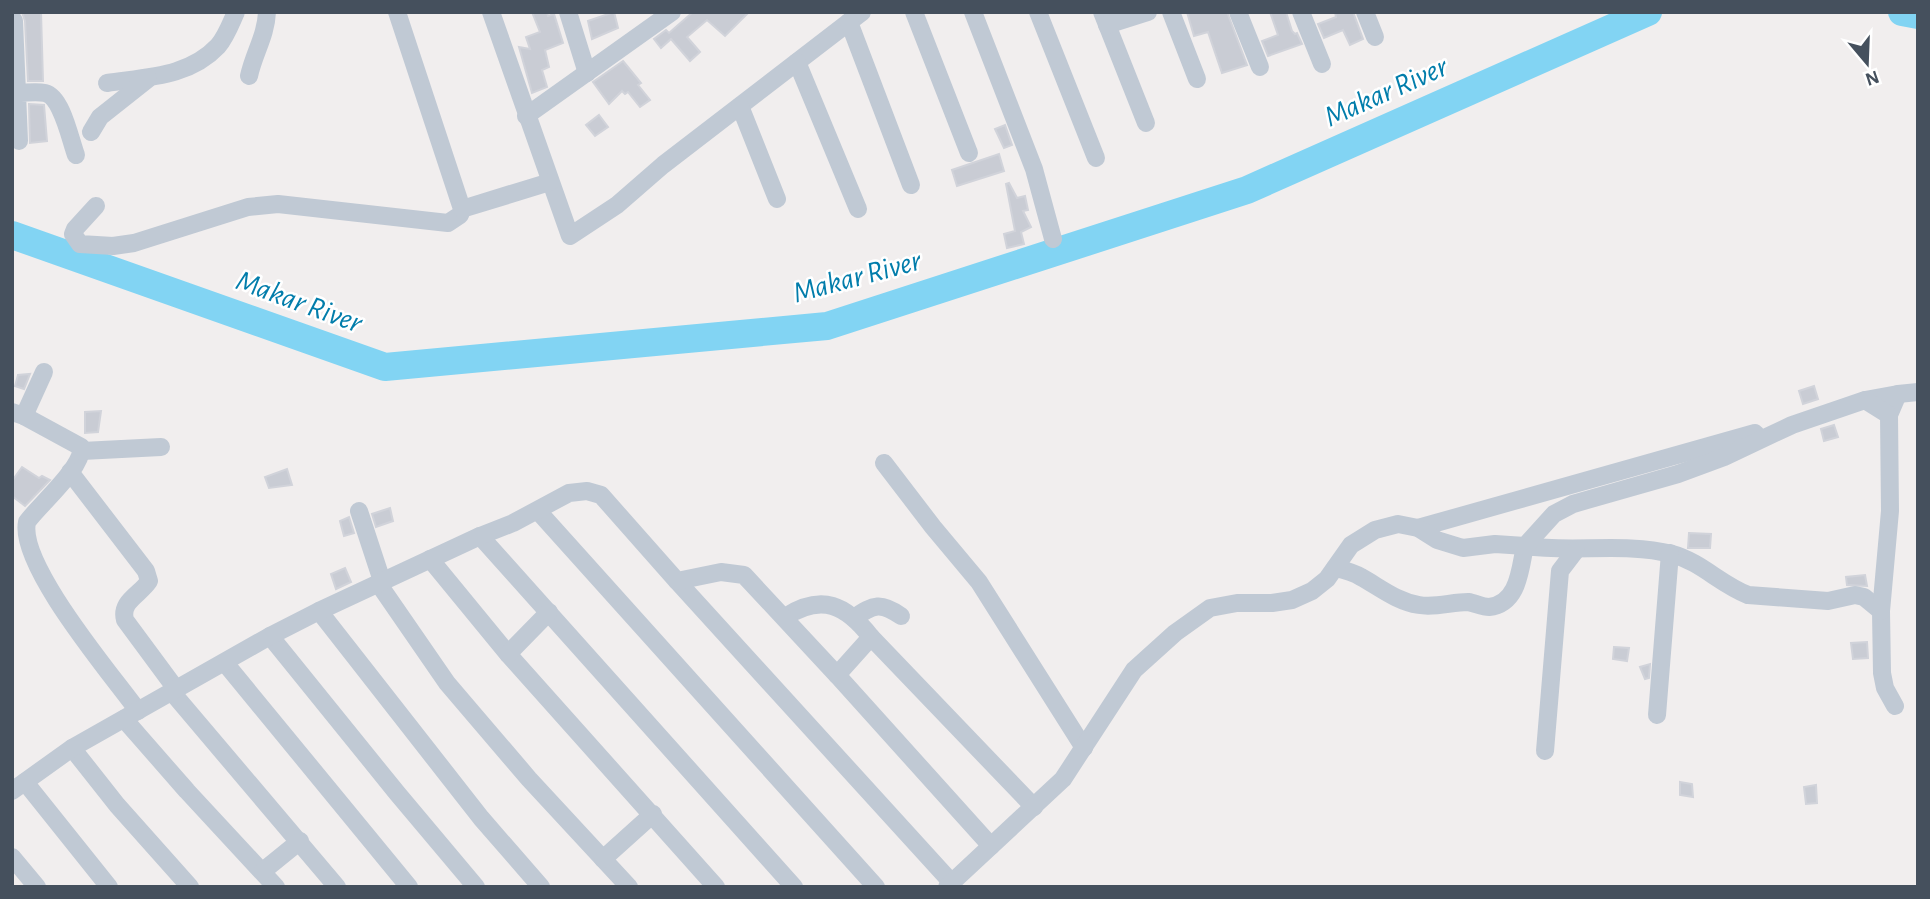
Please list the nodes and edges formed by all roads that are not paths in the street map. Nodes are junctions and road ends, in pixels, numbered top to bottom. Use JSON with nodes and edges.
{"nodes":[{"id":1,"x":236,"y":12,"type":"edge"},
{"id":2,"x":267,"y":12,"type":"edge"},
{"id":3,"x":397,"y":12,"type":"edge"},
{"id":4,"x":491,"y":12,"type":"edge"},
{"id":5,"x":568,"y":12,"type":"edge"},
{"id":6,"x":672,"y":12,"type":"edge"},
{"id":7,"x":914,"y":12,"type":"edge"},
{"id":8,"x":973,"y":12,"type":"edge"},
{"id":9,"x":1038,"y":12,"type":"edge"},
{"id":10,"x":1147,"y":12,"type":"edge"},
{"id":11,"x":1171,"y":12,"type":"edge"},
{"id":12,"x":1238,"y":12,"type":"edge"},
{"id":13,"x":1301,"y":12,"type":"edge"},
{"id":14,"x":1365,"y":12,"type":"edge"},
{"id":15,"x":855,"y":17,"type":"edge"},
{"id":16,"x":12,"y":18,"type":"edge"},
{"id":17,"x":654,"y":18,"type":"edge"},
{"id":18,"x":1104,"y":18,"type":"edge"},
{"id":19,"x":1375,"y":37,"type":"dead end"},
{"id":20,"x":797,"y":62,"type":"junction"},
{"id":21,"x":1322,"y":64,"type":"dead end"},
{"id":22,"x":1260,"y":67,"type":"dead end"},
{"id":23,"x":587,"y":73,"type":"junction"},
{"id":24,"x":249,"y":76,"type":"dead end"},
{"id":25,"x":148,"y":79,"type":"junction"},
{"id":26,"x":1197,"y":79,"type":"dead end"},
{"id":27,"x":107,"y":83,"type":"dead end"},
{"id":28,"x":15,"y":93,"type":"edge"},
{"id":29,"x":740,"y":106,"type":"junction"},
{"id":30,"x":526,"y":116,"type":"junction"},
{"id":31,"x":1146,"y":123,"type":"dead end"},
{"id":32,"x":91,"y":132,"type":"dead end"},
{"id":33,"x":19,"y":141,"type":"dead end"},
{"id":34,"x":968,"y":153,"type":"dead end"},
{"id":35,"x":76,"y":155,"type":"dead end"},
{"id":36,"x":1096,"y":158,"type":"dead end"},
{"id":37,"x":550,"y":182,"type":"junction"},
{"id":38,"x":911,"y":185,"type":"dead end"},
{"id":39,"x":777,"y":199,"type":"dead end"},
{"id":40,"x":96,"y":205,"type":"dead end"},
{"id":41,"x":462,"y":209,"type":"junction"},
{"id":42,"x":858,"y":209,"type":"dead end"},
{"id":43,"x":1053,"y":239,"type":"dead end"},
{"id":44,"x":44,"y":372,"type":"dead end"},
{"id":45,"x":1918,"y":392,"type":"edge"},
{"id":46,"x":1898,"y":394,"type":"junction"},
{"id":47,"x":1866,"y":400,"type":"junction"},
{"id":48,"x":18,"y":414,"type":"edge"},
{"id":49,"x":1889,"y":415,"type":"junction"},
{"id":50,"x":1815,"y":416,"type":"junction"},
{"id":51,"x":161,"y":447,"type":"dead end"},
{"id":52,"x":82,"y":451,"type":"junction"},
{"id":53,"x":884,"y":463,"type":"dead end"},
{"id":54,"x":70,"y":472,"type":"junction"},
{"id":55,"x":359,"y":511,"type":"dead end"},
{"id":56,"x":538,"y":511,"type":"junction"},
{"id":57,"x":20,"y":523,"type":"edge"},
{"id":58,"x":1418,"y":528,"type":"junction"},
{"id":59,"x":481,"y":536,"type":"junction"},
{"id":60,"x":1525,"y":546,"type":"junction"},
{"id":61,"x":1576,"y":550,"type":"junction"},
{"id":62,"x":1670,"y":553,"type":"junction"},
{"id":63,"x":430,"y":559,"type":"junction"},
{"id":64,"x":1335,"y":568,"type":"junction"},
{"id":65,"x":677,"y":581,"type":"junction"},
{"id":66,"x":380,"y":582,"type":"junction"},
{"id":67,"x":319,"y":611,"type":"junction"},
{"id":68,"x":1881,"y":611,"type":"junction"},
{"id":69,"x":549,"y":612,"type":"junction"},
{"id":70,"x":791,"y":613,"type":"junction"},
{"id":71,"x":901,"y":616,"type":"dead end"},
{"id":72,"x":854,"y":618,"type":"junction"},
{"id":73,"x":270,"y":636,"type":"junction"},
{"id":74,"x":872,"y":637,"type":"junction"},
{"id":75,"x":508,"y":654,"type":"junction"},
{"id":76,"x":225,"y":663,"type":"junction"},
{"id":77,"x":837,"y":675,"type":"junction"},
{"id":78,"x":174,"y":690,"type":"junction"},
{"id":79,"x":1895,"y":706,"type":"dead end"},
{"id":80,"x":131,"y":715,"type":"junction"},
{"id":81,"x":1657,"y":715,"type":"dead end"},
{"id":82,"x":72,"y":748,"type":"junction"},
{"id":83,"x":1084,"y":748,"type":"junction"},
{"id":84,"x":1545,"y":751,"type":"dead end"},
{"id":85,"x":18,"y":787,"type":"edge"},
{"id":86,"x":1034,"y":807,"type":"junction"},
{"id":87,"x":653,"y":814,"type":"junction"},
{"id":88,"x":300,"y":841,"type":"junction"},
{"id":89,"x":991,"y":846,"type":"junction"},
{"id":90,"x":12,"y":858,"type":"edge"},
{"id":91,"x":603,"y":859,"type":"junction"},
{"id":92,"x":263,"y":871,"type":"junction"},
{"id":93,"x":950,"y":885,"type":"edge"},
{"id":94,"x":37,"y":887,"type":"edge"},
{"id":95,"x":109,"y":887,"type":"edge"},
{"id":96,"x":190,"y":887,"type":"edge"},
{"id":97,"x":276,"y":887,"type":"edge"},
{"id":98,"x":337,"y":887,"type":"edge"},
{"id":99,"x":409,"y":887,"type":"edge"},
{"id":100,"x":477,"y":887,"type":"edge"},
{"id":101,"x":541,"y":887,"type":"edge"},
{"id":102,"x":629,"y":887,"type":"edge"},
{"id":103,"x":716,"y":887,"type":"edge"},
{"id":104,"x":794,"y":887,"type":"edge"},
{"id":105,"x":876,"y":887,"type":"edge"}],
"edges":[{"from":1,"to":25,"type":"street"},
{"from":2,"to":24,"type":"street"},
{"from":3,"to":41,"type":"street"},
{"from":4,"to":30,"type":"street"},
{"from":5,"to":23,"type":"street"},
{"from":6,"to":17,"type":"street"},
{"from":7,"to":34,"type":"street"},
{"from":8,"to":43,"type":"street"},
{"from":9,"to":36,"type":"street"},
{"from":10,"to":18,"type":"street"},
{"from":11,"to":26,"type":"street"},
{"from":12,"to":22,"type":"street"},
{"from":13,"to":21,"type":"street"},
{"from":14,"to":19,"type":"street"},
{"from":15,"to":20,"type":"street"},
{"from":15,"to":38,"type":"street"},
{"from":16,"to":28,"type":"street"},
{"from":17,"to":23,"type":"street"},
{"from":18,"to":31,"type":"street"},
{"from":20,"to":29,"type":"street"},
{"from":20,"to":42,"type":"street"},
{"from":23,"to":30,"type":"street"},
{"from":25,"to":27,"type":"street"},
{"from":25,"to":32,"type":"street"},
{"from":28,"to":33,"type":"street"},
{"from":28,"to":35,"type":"street"},
{"from":29,"to":37,"type":"street"},
{"from":29,"to":39,"type":"street"},
{"from":30,"to":37,"type":"street"},
{"from":37,"to":41,"type":"street"},
{"from":40,"to":41,"type":"street"},
{"from":44,"to":48,"type":"street"},
{"from":45,"to":46,"type":"street"},
{"from":46,"to":47,"type":"street"},
{"from":46,"to":49,"type":"street"},
{"from":47,"to":49,"type":"street"},
{"from":47,"to":50,"type":"street"},
{"from":48,"to":52,"type":"street"},
{"from":49,"to":68,"type":"street"},
{"from":50,"to":58,"type":"street"},
{"from":50,"to":60,"type":"street"},
{"from":51,"to":52,"type":"street"},
{"from":52,"to":54,"type":"street"},
{"from":53,"to":83,"type":"street"},
{"from":54,"to":57,"type":"street"},
{"from":54,"to":78,"type":"street"},
{"from":55,"to":66,"type":"street"},
{"from":56,"to":59,"type":"street"},
{"from":56,"to":65,"type":"street"},
{"from":56,"to":105,"type":"street"},
{"from":57,"to":80,"type":"street"},
{"from":58,"to":60,"type":"street"},
{"from":58,"to":64,"type":"street"},
{"from":59,"to":63,"type":"street"},
{"from":59,"to":69,"type":"street"},
{"from":60,"to":61,"type":"street"},
{"from":60,"to":64,"type":"street"},
{"from":61,"to":62,"type":"street"},
{"from":61,"to":84,"type":"street"},
{"from":62,"to":68,"type":"street"},
{"from":62,"to":81,"type":"street"},
{"from":63,"to":66,"type":"street"},
{"from":63,"to":75,"type":"street"},
{"from":64,"to":83,"type":"street"},
{"from":65,"to":70,"type":"street"},
{"from":65,"to":93,"type":"street"},
{"from":66,"to":67,"type":"street"},
{"from":66,"to":91,"type":"street"},
{"from":67,"to":73,"type":"street"},
{"from":67,"to":101,"type":"street"},
{"from":68,"to":79,"type":"street"},
{"from":69,"to":75,"type":"street"},
{"from":69,"to":104,"type":"street"},
{"from":70,"to":72,"type":"street"},
{"from":70,"to":77,"type":"street"},
{"from":71,"to":72,"type":"street"},
{"from":72,"to":74,"type":"street"},
{"from":73,"to":76,"type":"street"},
{"from":73,"to":100,"type":"street"},
{"from":74,"to":77,"type":"street"},
{"from":74,"to":86,"type":"street"},
{"from":75,"to":87,"type":"street"},
{"from":76,"to":78,"type":"street"},
{"from":76,"to":99,"type":"street"},
{"from":77,"to":89,"type":"street"},
{"from":78,"to":80,"type":"street"},
{"from":78,"to":88,"type":"street"},
{"from":80,"to":82,"type":"street"},
{"from":80,"to":92,"type":"street"},
{"from":82,"to":85,"type":"street"},
{"from":82,"to":96,"type":"street"},
{"from":83,"to":86,"type":"street"},
{"from":85,"to":95,"type":"street"},
{"from":86,"to":89,"type":"street"},
{"from":87,"to":91,"type":"street"},
{"from":87,"to":103,"type":"street"},
{"from":88,"to":92,"type":"street"},
{"from":88,"to":98,"type":"street"},
{"from":89,"to":93,"type":"street"},
{"from":90,"to":94,"type":"street"},
{"from":91,"to":102,"type":"street"},
{"from":92,"to":97,"type":"street"}]}
